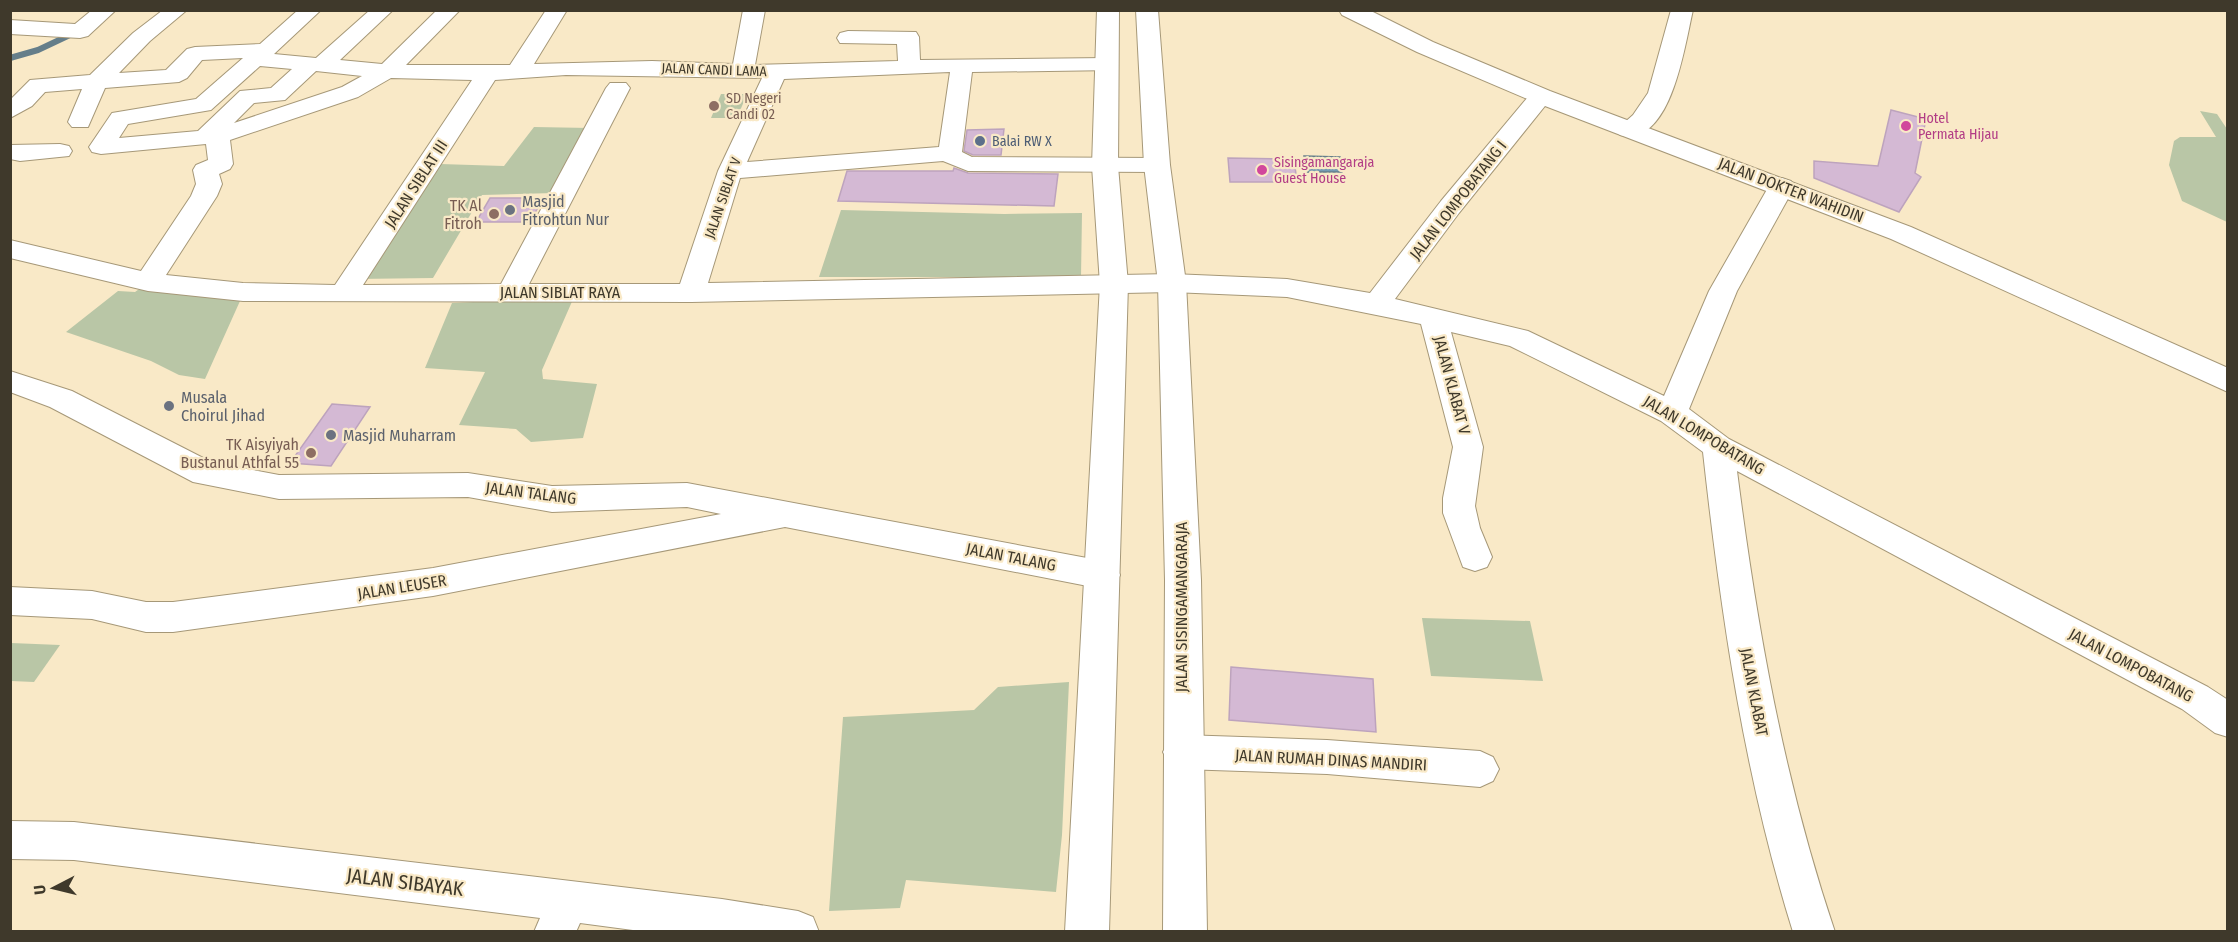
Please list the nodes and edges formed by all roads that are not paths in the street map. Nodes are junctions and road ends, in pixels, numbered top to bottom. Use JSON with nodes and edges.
{"nodes":[{"id":1,"x":106,"y":10,"type":"edge"},
{"id":2,"x":177,"y":10,"type":"edge"},
{"id":3,"x":311,"y":10,"type":"edge"},
{"id":4,"x":383,"y":10,"type":"edge"},
{"id":5,"x":450,"y":10,"type":"edge"},
{"id":6,"x":557,"y":10,"type":"edge"},
{"id":7,"x":754,"y":10,"type":"edge"},
{"id":8,"x":1350,"y":10,"type":"edge"},
{"id":9,"x":1682,"y":10,"type":"edge"},
{"id":10,"x":1108,"y":21,"type":"edge"},
{"id":11,"x":1147,"y":21,"type":"edge"},
{"id":12,"x":10,"y":27,"type":"edge"},
{"id":13,"x":141,"y":38,"type":"junction"},
{"id":14,"x":848,"y":38,"type":"dead end"},
{"id":15,"x":202,"y":53,"type":"junction"},
{"id":16,"x":259,"y":54,"type":"junction"},
{"id":17,"x":316,"y":64,"type":"junction"},
{"id":18,"x":962,"y":65,"type":"junction"},
{"id":19,"x":1107,"y":65,"type":"junction"},
{"id":20,"x":909,"y":67,"type":"junction"},
{"id":21,"x":743,"y":70,"type":"junction"},
{"id":22,"x":387,"y":71,"type":"junction"},
{"id":23,"x":518,"y":71,"type":"junction"},
{"id":24,"x":776,"y":72,"type":"junction"},
{"id":25,"x":488,"y":74,"type":"junction"},
{"id":26,"x":96,"y":82,"type":"junction"},
{"id":27,"x":618,"y":88,"type":"dead end"},
{"id":28,"x":1540,"y":96,"type":"junction"},
{"id":29,"x":10,"y":111,"type":"edge"},
{"id":30,"x":80,"y":122,"type":"dead end"},
{"id":31,"x":1629,"y":130,"type":"junction"},
{"id":32,"x":212,"y":136,"type":"junction"},
{"id":33,"x":60,"y":151,"type":"dead end"},
{"id":34,"x":950,"y":153,"type":"junction"},
{"id":35,"x":14,"y":155,"type":"edge"},
{"id":36,"x":1157,"y":165,"type":"junction"},
{"id":37,"x":1105,"y":166,"type":"junction"},
{"id":38,"x":730,"y":171,"type":"junction"},
{"id":39,"x":1782,"y":186,"type":"junction"},
{"id":40,"x":10,"y":249,"type":"edge"},
{"id":41,"x":148,"y":282,"type":"junction"},
{"id":42,"x":1172,"y":283,"type":"junction"},
{"id":43,"x":1114,"y":284,"type":"junction"},
{"id":44,"x":512,"y":292,"type":"junction"},
{"id":45,"x":691,"y":293,"type":"junction"},
{"id":46,"x":343,"y":294,"type":"junction"},
{"id":47,"x":1377,"y":304,"type":"junction"},
{"id":48,"x":1433,"y":317,"type":"junction"},
{"id":49,"x":10,"y":381,"type":"edge"},
{"id":50,"x":2228,"y":381,"type":"edge"},
{"id":51,"x":1672,"y":413,"type":"junction"},
{"id":52,"x":1718,"y":447,"type":"junction"},
{"id":53,"x":791,"y":514,"type":"junction"},
{"id":54,"x":1475,"y":557,"type":"dead end"},
{"id":55,"x":1103,"y":575,"type":"junction"},
{"id":56,"x":10,"y":601,"type":"edge"},
{"id":57,"x":2228,"y":721,"type":"edge"},
{"id":58,"x":1182,"y":752,"type":"junction"},
{"id":59,"x":1480,"y":769,"type":"dead end"},
{"id":60,"x":10,"y":840,"type":"edge"},
{"id":61,"x":562,"y":917,"type":"edge"},
{"id":62,"x":721,"y":926,"type":"edge"},
{"id":63,"x":798,"y":932,"type":"edge"},
{"id":64,"x":1087,"y":932,"type":"edge"},
{"id":65,"x":1185,"y":932,"type":"edge"},
{"id":66,"x":1814,"y":932,"type":"edge"}],
"edges":[{"from":1,"to":12,"type":"street"},
{"from":2,"to":13,"type":"street"},
{"from":3,"to":16,"type":"street"},
{"from":4,"to":17,"type":"street"},
{"from":5,"to":22,"type":"street"},
{"from":6,"to":23,"type":"street"},
{"from":7,"to":21,"type":"street"},
{"from":8,"to":28,"type":"main road","name":"JALAN DOKTER WAHIDIN"},
{"from":9,"to":31,"type":"main road"},
{"from":10,"to":11,"type":"main road"},
{"from":10,"to":19,"type":"main road"},
{"from":11,"to":36,"type":"main road","name":"JALAN SISINGAMANGARAJA"},
{"from":13,"to":15,"type":"street"},
{"from":13,"to":26,"type":"street"},
{"from":14,"to":20,"type":"street"},
{"from":15,"to":16,"type":"street","name":"JALAN CANDI LAMA"},
{"from":15,"to":26,"type":"street"},
{"from":16,"to":17,"type":"street","name":"JALAN CANDI LAMA"},
{"from":16,"to":32,"type":"street"},
{"from":17,"to":22,"type":"street","name":"JALAN CANDI LAMA"},
{"from":17,"to":32,"type":"street"},
{"from":18,"to":19,"type":"street","name":"JALAN CANDI LAMA"},
{"from":18,"to":20,"type":"street","name":"JALAN CANDI LAMA"},
{"from":18,"to":34,"type":"street"},
{"from":19,"to":37,"type":"main road"},
{"from":20,"to":24,"type":"street","name":"JALAN CANDI LAMA"},
{"from":21,"to":23,"type":"street","name":"JALAN CANDI LAMA"},
{"from":21,"to":24,"type":"street","name":"JALAN CANDI LAMA"},
{"from":22,"to":25,"type":"street","name":"JALAN CANDI LAMA"},
{"from":22,"to":32,"type":"street"},
{"from":23,"to":25,"type":"street","name":"JALAN CANDI LAMA"},
{"from":24,"to":38,"type":"street","name":"JALAN SIBLAT V"},
{"from":25,"to":46,"type":"street","name":"JALAN SIBLAT III"},
{"from":26,"to":29,"type":"street"},
{"from":26,"to":30,"type":"street"},
{"from":27,"to":44,"type":"street"},
{"from":28,"to":31,"type":"main road","name":"JALAN DOKTER WAHIDIN"},
{"from":28,"to":47,"type":"street","name":"JALAN LOMPOBATANG I"},
{"from":31,"to":39,"type":"main road","name":"JALAN DOKTER WAHIDIN"},
{"from":32,"to":41,"type":"street"},
{"from":33,"to":35,"type":"street"},
{"from":34,"to":37,"type":"street"},
{"from":34,"to":38,"type":"street"},
{"from":36,"to":37,"type":"street"},
{"from":36,"to":42,"type":"main road","name":"JALAN SISINGAMANGARAJA"},
{"from":37,"to":43,"type":"main road"},
{"from":38,"to":45,"type":"street","name":"JALAN SIBLAT V"},
{"from":39,"to":50,"type":"main road","name":"JALAN DOKTER WAHIDIN"},
{"from":39,"to":51,"type":"street"},
{"from":40,"to":41,"type":"street","name":"JALAN SIBLAT RAYA"},
{"from":41,"to":46,"type":"street","name":"JALAN SIBLAT RAYA"},
{"from":42,"to":43,"type":"street"},
{"from":42,"to":47,"type":"street","name":"JALAN LOMPOBATANG"},
{"from":42,"to":58,"type":"main road","name":"JALAN SISINGAMANGARAJA"},
{"from":43,"to":45,"type":"street","name":"JALAN SIBLAT RAYA"},
{"from":43,"to":55,"type":"main road"},
{"from":44,"to":45,"type":"street","name":"JALAN SIBLAT RAYA"},
{"from":44,"to":46,"type":"street","name":"JALAN SIBLAT RAYA"},
{"from":47,"to":48,"type":"street","name":"JALAN LOMPOBATANG"},
{"from":48,"to":51,"type":"street","name":"JALAN LOMPOBATANG"},
{"from":48,"to":54,"type":"street","name":"JALAN KLABAT V"},
{"from":49,"to":53,"type":"street","name":"JALAN TALANG"},
{"from":51,"to":52,"type":"street","name":"JALAN LOMPOBATANG"},
{"from":52,"to":57,"type":"street","name":"JALAN LOMPOBATANG"},
{"from":52,"to":66,"type":"street","name":"JALAN KLABAT"},
{"from":53,"to":55,"type":"street","name":"JALAN TALANG"},
{"from":53,"to":56,"type":"street","name":"JALAN LEUSER"},
{"from":55,"to":64,"type":"main road"},
{"from":58,"to":59,"type":"street","name":"JALAN RUMAH DINAS MANDIRI"},
{"from":58,"to":65,"type":"main road","name":"JALAN SISINGAMANGARAJA"},
{"from":60,"to":61,"type":"street","name":"JALAN SIBAYAK"},
{"from":61,"to":62,"type":"street","name":"JALAN SIBAYAK"},
{"from":62,"to":63,"type":"street","name":"JALAN SIBAYAK"}]}
